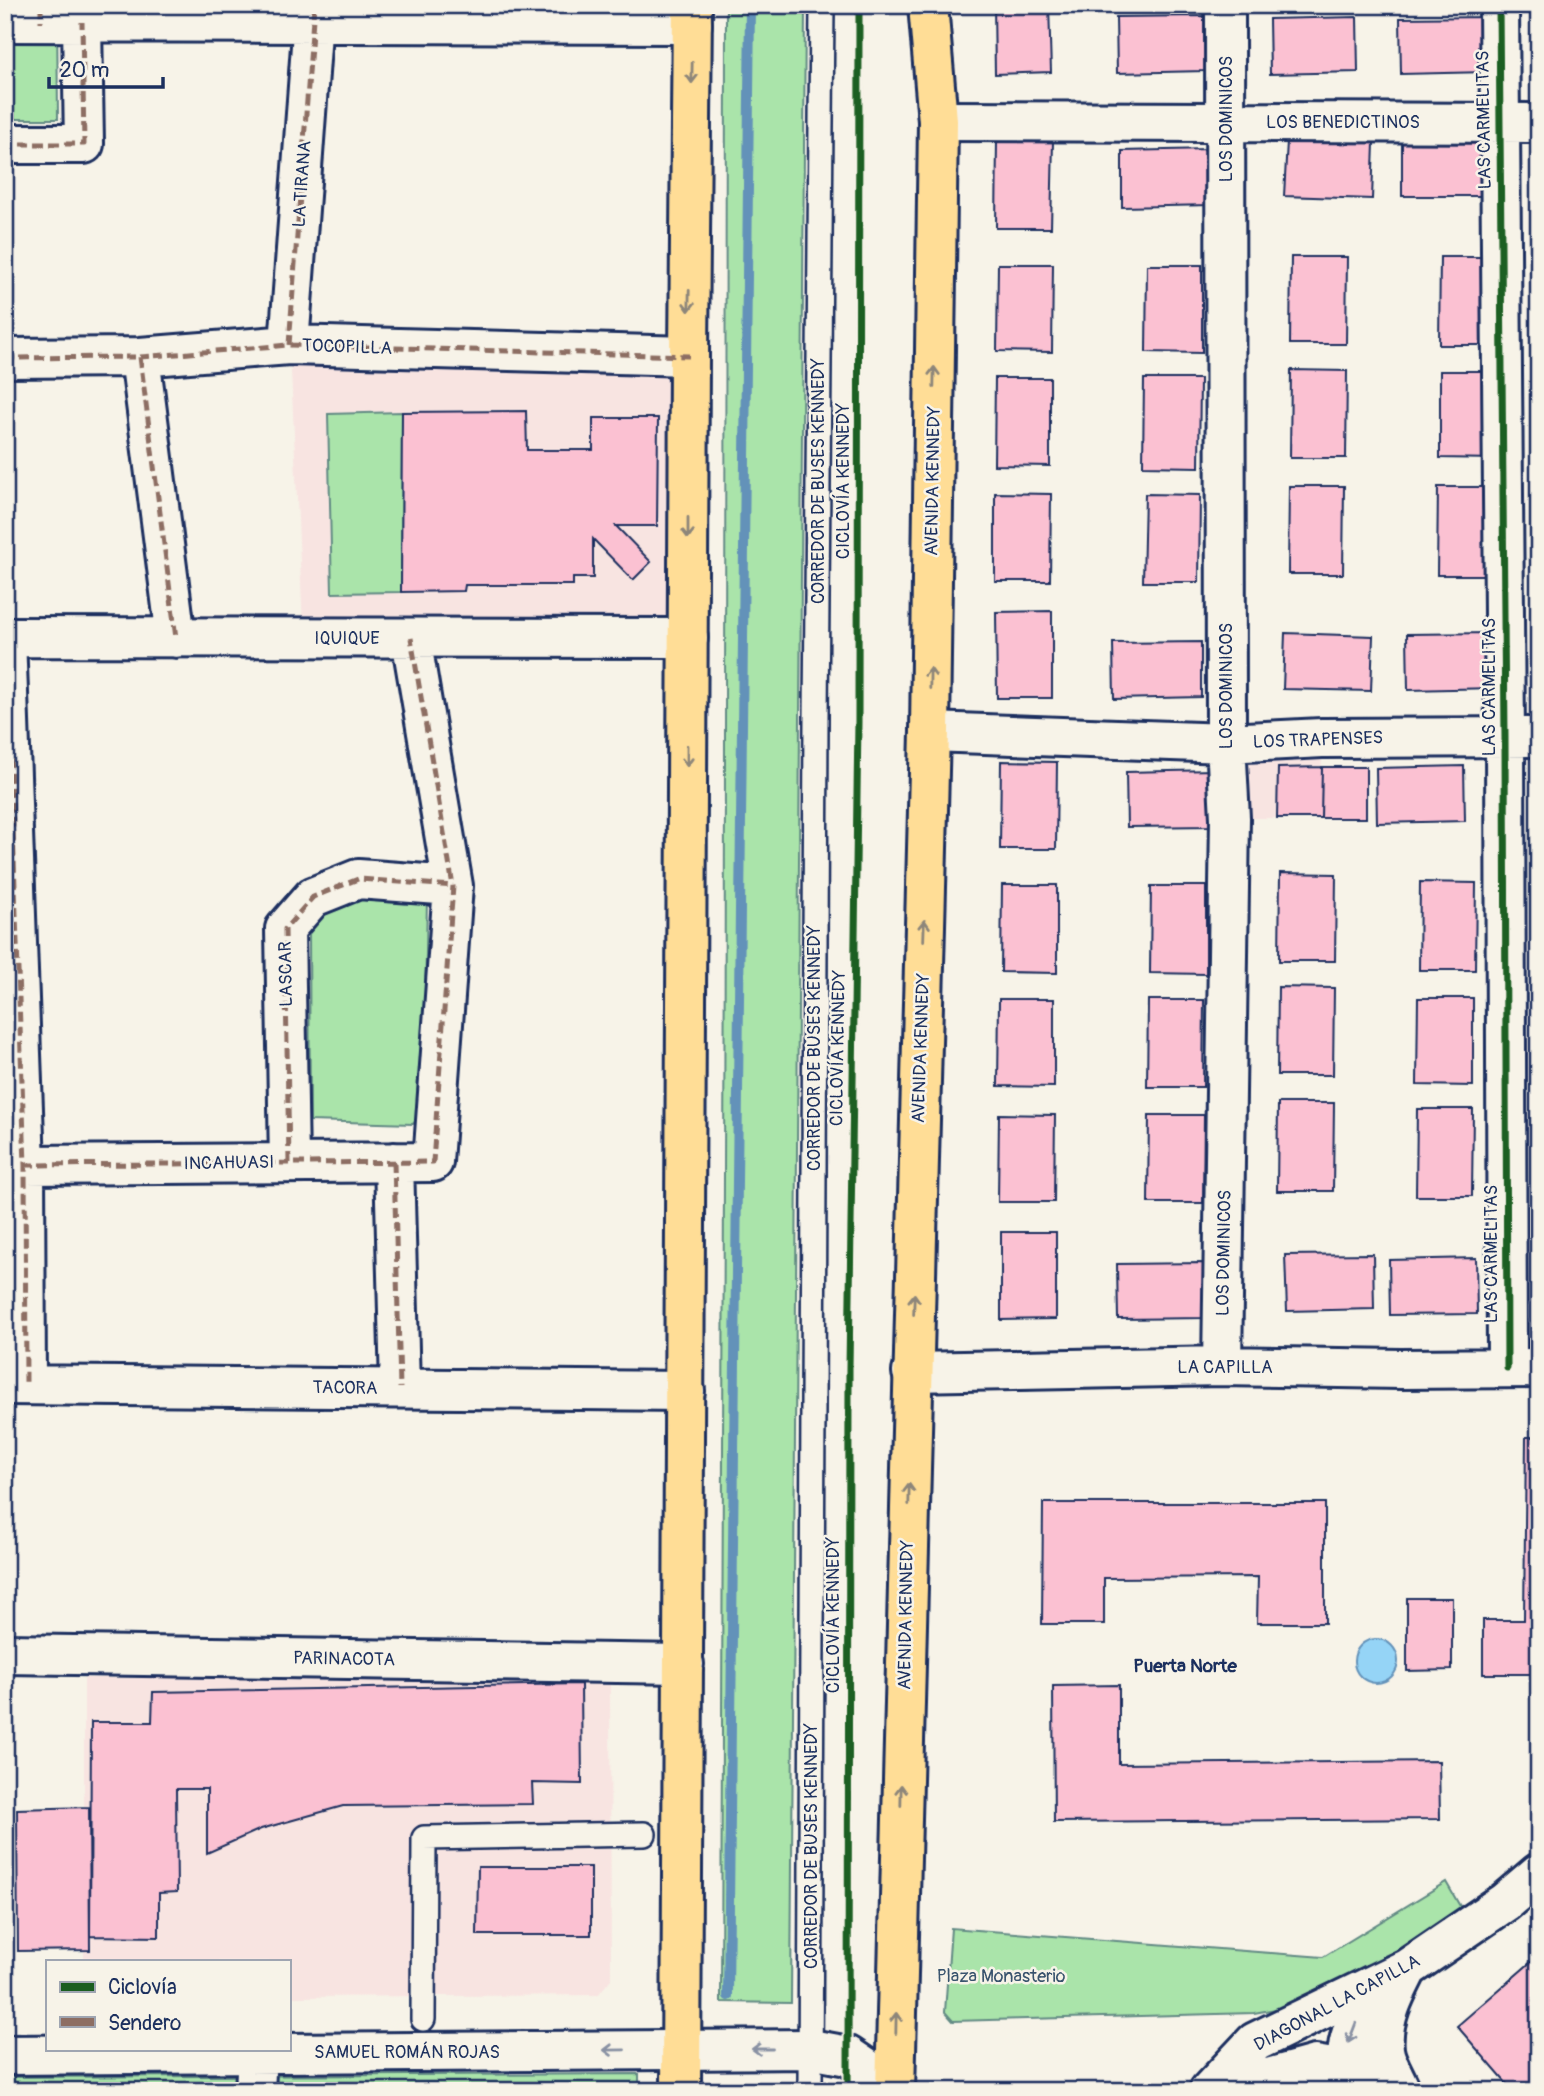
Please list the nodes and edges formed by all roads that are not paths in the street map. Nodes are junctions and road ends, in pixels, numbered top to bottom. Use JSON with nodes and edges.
{"nodes":[{"id":1,"x":822,"y":5,"type":"edge"},
{"id":2,"x":928,"y":5,"type":"edge"},
{"id":3,"x":1225,"y":5,"type":"edge"},
{"id":4,"x":1499,"y":5,"type":"edge"},
{"id":5,"x":314,"y":14,"type":"edge"},
{"id":6,"x":692,"y":14,"type":"edge"},
{"id":7,"x":29,"y":17,"type":"edge"},
{"id":8,"x":82,"y":22,"type":"junction"},
{"id":9,"x":937,"y":121,"type":"junction"},
{"id":10,"x":1226,"y":121,"type":"junction"},
{"id":11,"x":1499,"y":123,"type":"junction"},
{"id":12,"x":1539,"y":123,"type":"edge"},
{"id":13,"x":5,"y":144,"type":"edge"},
{"id":14,"x":289,"y":345,"type":"junction"},
{"id":15,"x":689,"y":356,"type":"junction"},
{"id":16,"x":141,"y":357,"type":"junction"},
{"id":17,"x":5,"y":358,"type":"edge"},
{"id":18,"x":6,"y":637,"type":"edge"},
{"id":19,"x":176,"y":638,"type":"junction"},
{"id":20,"x":411,"y":638,"type":"junction"},
{"id":21,"x":688,"y":639,"type":"junction"},
{"id":22,"x":930,"y":732,"type":"junction"},
{"id":23,"x":1522,"y":737,"type":"edge"},
{"id":24,"x":1226,"y":743,"type":"junction"},
{"id":25,"x":453,"y":886,"type":"junction"},
{"id":26,"x":394,"y":1162,"type":"junction"},
{"id":27,"x":289,"y":1163,"type":"junction"},
{"id":28,"x":25,"y":1165,"type":"junction"},
{"id":29,"x":1222,"y":1366,"type":"junction"},
{"id":30,"x":1523,"y":1368,"type":"edge"},
{"id":31,"x":912,"y":1373,"type":"junction"},
{"id":32,"x":16,"y":1385,"type":"edge"},
{"id":33,"x":400,"y":1388,"type":"junction"},
{"id":34,"x":685,"y":1391,"type":"junction"},
{"id":35,"x":5,"y":1654,"type":"edge"},
{"id":36,"x":684,"y":1664,"type":"junction"},
{"id":37,"x":644,"y":1834,"type":"dead end"},
{"id":38,"x":1539,"y":1873,"type":"edge"},
{"id":39,"x":1408,"y":1968,"type":"junction"},
{"id":40,"x":422,"y":2019,"type":"dead end"},
{"id":41,"x":682,"y":2048,"type":"junction"},
{"id":42,"x":810,"y":2049,"type":"junction"},
{"id":43,"x":257,"y":2052,"type":"junction"},
{"id":44,"x":5,"y":2055,"type":"edge"},
{"id":45,"x":1349,"y":2071,"type":"junction"},
{"id":46,"x":255,"y":2091,"type":"edge"},
{"id":47,"x":681,"y":2091,"type":"edge"},
{"id":48,"x":810,"y":2091,"type":"edge"},
{"id":49,"x":893,"y":2091,"type":"edge"},
{"id":50,"x":1209,"y":2091,"type":"edge"},
{"id":51,"x":1220,"y":2091,"type":"edge"},
{"id":52,"x":1392,"y":2091,"type":"edge"},
{"id":53,"x":1401,"y":2091,"type":"edge"}],
"edges":[{"from":1,"to":42,"type":"lane","name":"CORREDOR DE BUSES KENNEDY"},
{"from":2,"to":9,"type":"main road","name":"AVENIDA KENNEDY"},
{"from":3,"to":10,"type":"street","name":"LOS DOMINICOS"},
{"from":4,"to":11,"type":"street","name":"LAS CARMELITAS"},
{"from":5,"to":6,"type":"street"},
{"from":5,"to":8,"type":"street"},
{"from":5,"to":14,"type":"street","name":"LA TIRANA"},
{"from":6,"to":15,"type":"main road","one_way":true},
{"from":7,"to":8,"type":"street"},
{"from":8,"to":13,"type":"street"},
{"from":9,"to":10,"type":"street","name":"LOS BENEDICTINOS"},
{"from":22,"to":9,"type":"main road","name":"AVENIDA KENNEDY","one_way":true},
{"from":10,"to":11,"type":"street","name":"LOS BENEDICTINOS"},
{"from":10,"to":24,"type":"street","name":"LOS DOMINICOS"},
{"from":11,"to":12,"type":"street","name":"LOS BENEDICTINOS"},
{"from":11,"to":23,"type":"street","name":"LAS CARMELITAS"},
{"from":14,"to":15,"type":"street","name":"TOCOPILLA"},
{"from":14,"to":16,"type":"street","name":"TOCOPILLA"},
{"from":15,"to":21,"type":"main road","one_way":true},
{"from":16,"to":17,"type":"street","name":"TOCOPILLA"},
{"from":16,"to":19,"type":"street"},
{"from":18,"to":19,"type":"street","name":"IQUIQUE"},
{"from":18,"to":28,"type":"street"},
{"from":19,"to":20,"type":"street","name":"IQUIQUE"},
{"from":20,"to":21,"type":"street","name":"IQUIQUE"},
{"from":20,"to":25,"type":"street"},
{"from":21,"to":34,"type":"main road","one_way":true},
{"from":22,"to":24,"type":"street","name":"LOS TRAPENSES"},
{"from":31,"to":22,"type":"main road","name":"AVENIDA KENNEDY","one_way":true},
{"from":23,"to":24,"type":"street","name":"LOS TRAPENSES"},
{"from":23,"to":30,"type":"street","name":"LAS CARMELITAS"},
{"from":24,"to":29,"type":"street","name":"LOS DOMINICOS"},
{"from":25,"to":26,"type":"street","name":"INCAHUASI"},
{"from":25,"to":27,"type":"street","name":"LASCAR"},
{"from":26,"to":27,"type":"street","name":"INCAHUASI"},
{"from":26,"to":33,"type":"street"},
{"from":27,"to":28,"type":"street","name":"INCAHUASI"},
{"from":28,"to":32,"type":"street"},
{"from":29,"to":30,"type":"street","name":"LA CAPILLA"},
{"from":29,"to":31,"type":"street","name":"LA CAPILLA"},
{"from":49,"to":31,"type":"main road","name":"AVENIDA KENNEDY","one_way":true},
{"from":32,"to":33,"type":"street","name":"TACORA"},
{"from":33,"to":34,"type":"street","name":"TACORA"},
{"from":34,"to":36,"type":"main road"},
{"from":35,"to":36,"type":"street","name":"PARINACOTA"},
{"from":36,"to":41,"type":"main road"},
{"from":37,"to":40,"type":"lane"},
{"from":38,"to":39,"type":"street","name":"DIAGONAL LA CAPILLA"},
{"from":39,"to":45,"type":"street","one_way":true},
{"from":39,"to":50,"type":"street","name":"DIAGONAL LA CAPILLA"},
{"from":39,"to":53,"type":"street"},
{"from":42,"to":41,"type":"street","name":"SAMUEL ROMÁN ROJAS","one_way":true},
{"from":41,"to":43,"type":"street","name":"SAMUEL ROMÁN ROJAS","one_way":true},
{"from":41,"to":47,"type":"main road"},
{"from":42,"to":48,"type":"lane","name":"CORREDOR DE BUSES KENNEDY"},
{"from":42,"to":49,"type":"street","name":"SAMUEL ROMÁN ROJAS"},
{"from":43,"to":44,"type":"street","name":"SAMUEL ROMÁN ROJAS"},
{"from":43,"to":46,"type":"street"},
{"from":45,"to":51,"type":"street"},
{"from":45,"to":52,"type":"street"}]}
